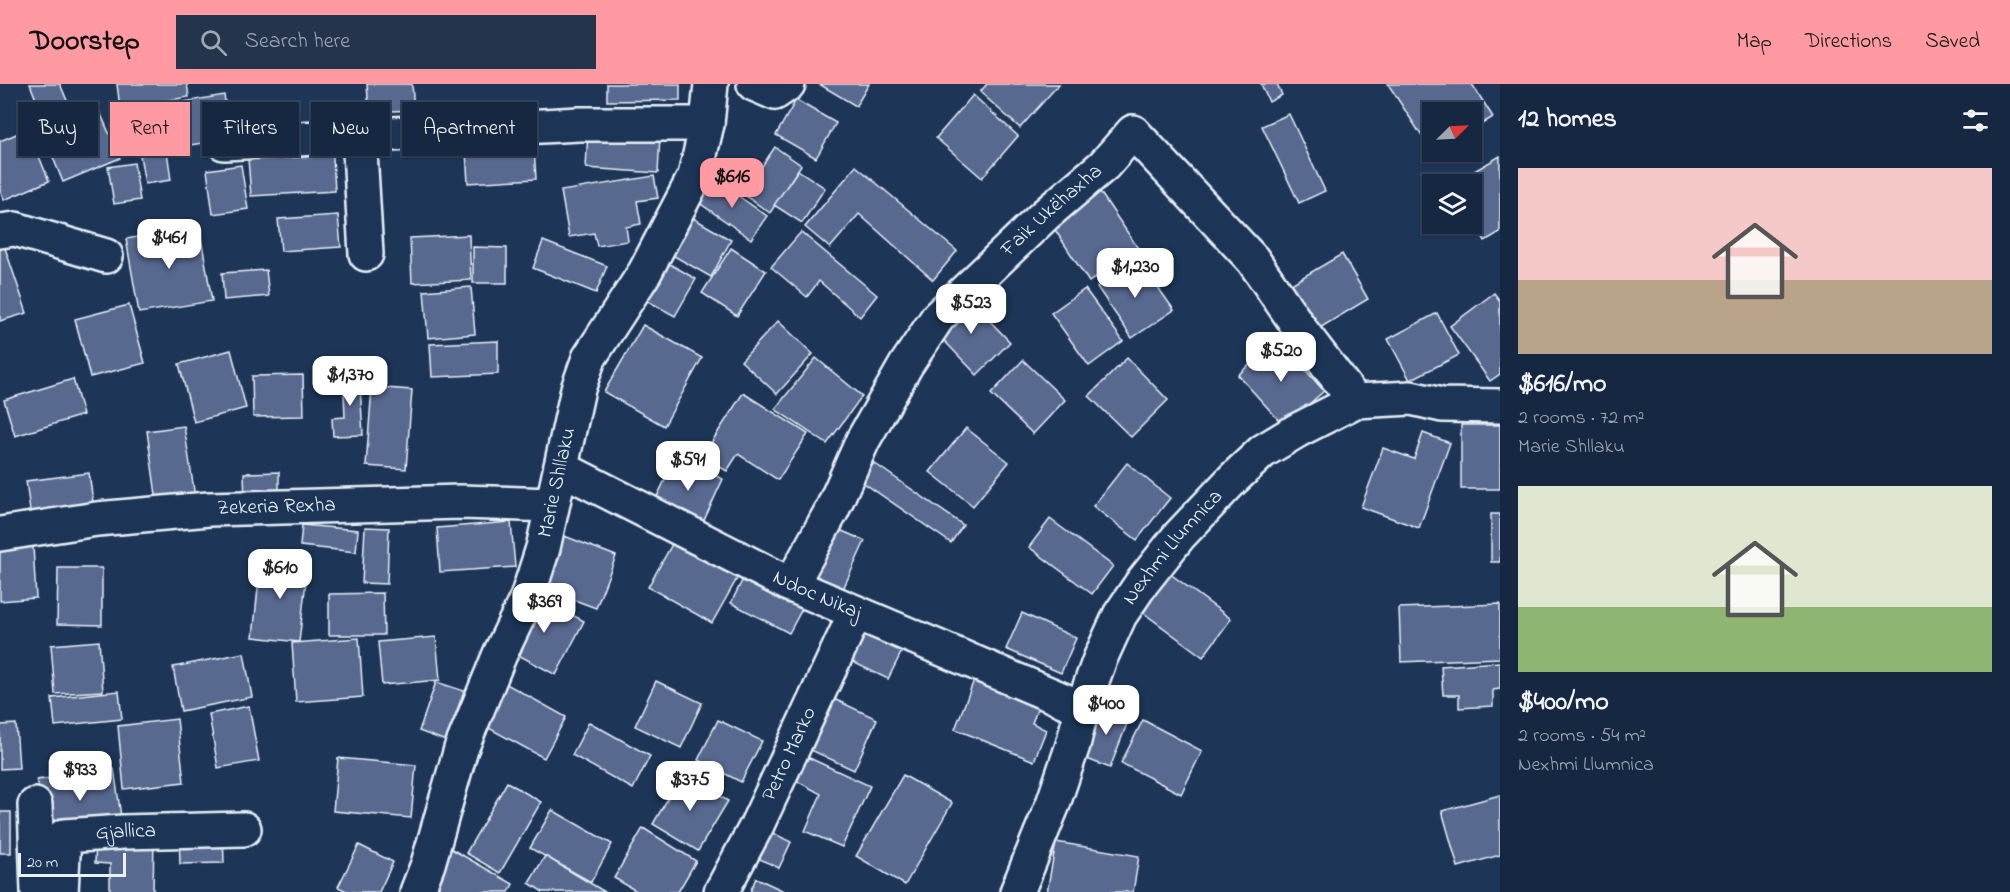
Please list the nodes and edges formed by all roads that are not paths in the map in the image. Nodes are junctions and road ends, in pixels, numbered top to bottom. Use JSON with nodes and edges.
{"nodes":[{"id":1,"x":711,"y":84,"type":"edge"},
{"id":2,"x":754,"y":84,"type":"edge"},
{"id":3,"x":788,"y":84,"type":"edge"},
{"id":4,"x":706,"y":124,"type":"junction"},
{"id":5,"x":390,"y":133,"type":"edge"},
{"id":6,"x":360,"y":156,"type":"edge"},
{"id":7,"x":0,"y":231,"type":"edge"},
{"id":8,"x":366,"y":254,"type":"dead end"},
{"id":9,"x":106,"y":256,"type":"dead end"},
{"id":10,"x":1355,"y":400,"type":"junction"},
{"id":11,"x":1500,"y":406,"type":"edge"},
{"id":12,"x":561,"y":468,"type":"junction"},
{"id":13,"x":552,"y":505,"type":"junction"},
{"id":14,"x":0,"y":534,"type":"edge"},
{"id":15,"x":791,"y":585,"type":"junction"},
{"id":16,"x":855,"y":614,"type":"junction"},
{"id":17,"x":1082,"y":708,"type":"junction"},
{"id":18,"x":35,"y":805,"type":"dead end"},
{"id":19,"x":244,"y":830,"type":"dead end"},
{"id":20,"x":38,"y":892,"type":"edge"},
{"id":21,"x":61,"y":892,"type":"edge"},
{"id":22,"x":417,"y":892,"type":"edge"},
{"id":23,"x":721,"y":892,"type":"edge"},
{"id":24,"x":1017,"y":892,"type":"edge"}],
"edges":[{"from":1,"to":4,"type":"street","name":"Marie Shllaku"},
{"from":2,"to":3,"type":"street"},
{"from":4,"to":5,"type":"street"},
{"from":4,"to":12,"type":"street","name":"Marie Shllaku"},
{"from":6,"to":8,"type":"street"},
{"from":7,"to":9,"type":"street"},
{"from":10,"to":11,"type":"street","name":"Nexhmi Llumnica"},
{"from":10,"to":15,"type":"street","name":"Faik Ukëhaxha"},
{"from":10,"to":17,"type":"street","name":"Nexhmi Llumnica"},
{"from":12,"to":13,"type":"street","name":"Marie Shllaku"},
{"from":12,"to":15,"type":"street","name":"Ndoc Nikaj"},
{"from":13,"to":14,"type":"street","name":"Zekeria Rexha"},
{"from":13,"to":22,"type":"street","name":"Marie Shllaku"},
{"from":15,"to":16,"type":"street","name":"Ndoc Nikaj"},
{"from":16,"to":17,"type":"street","name":"Ndoc Nikaj"},
{"from":16,"to":23,"type":"street","name":"Petro Marko"},
{"from":17,"to":24,"type":"street","name":"Nexhmi Llumnica"},
{"from":18,"to":20,"type":"street"},
{"from":19,"to":21,"type":"street","name":"Gjallica"}]}
